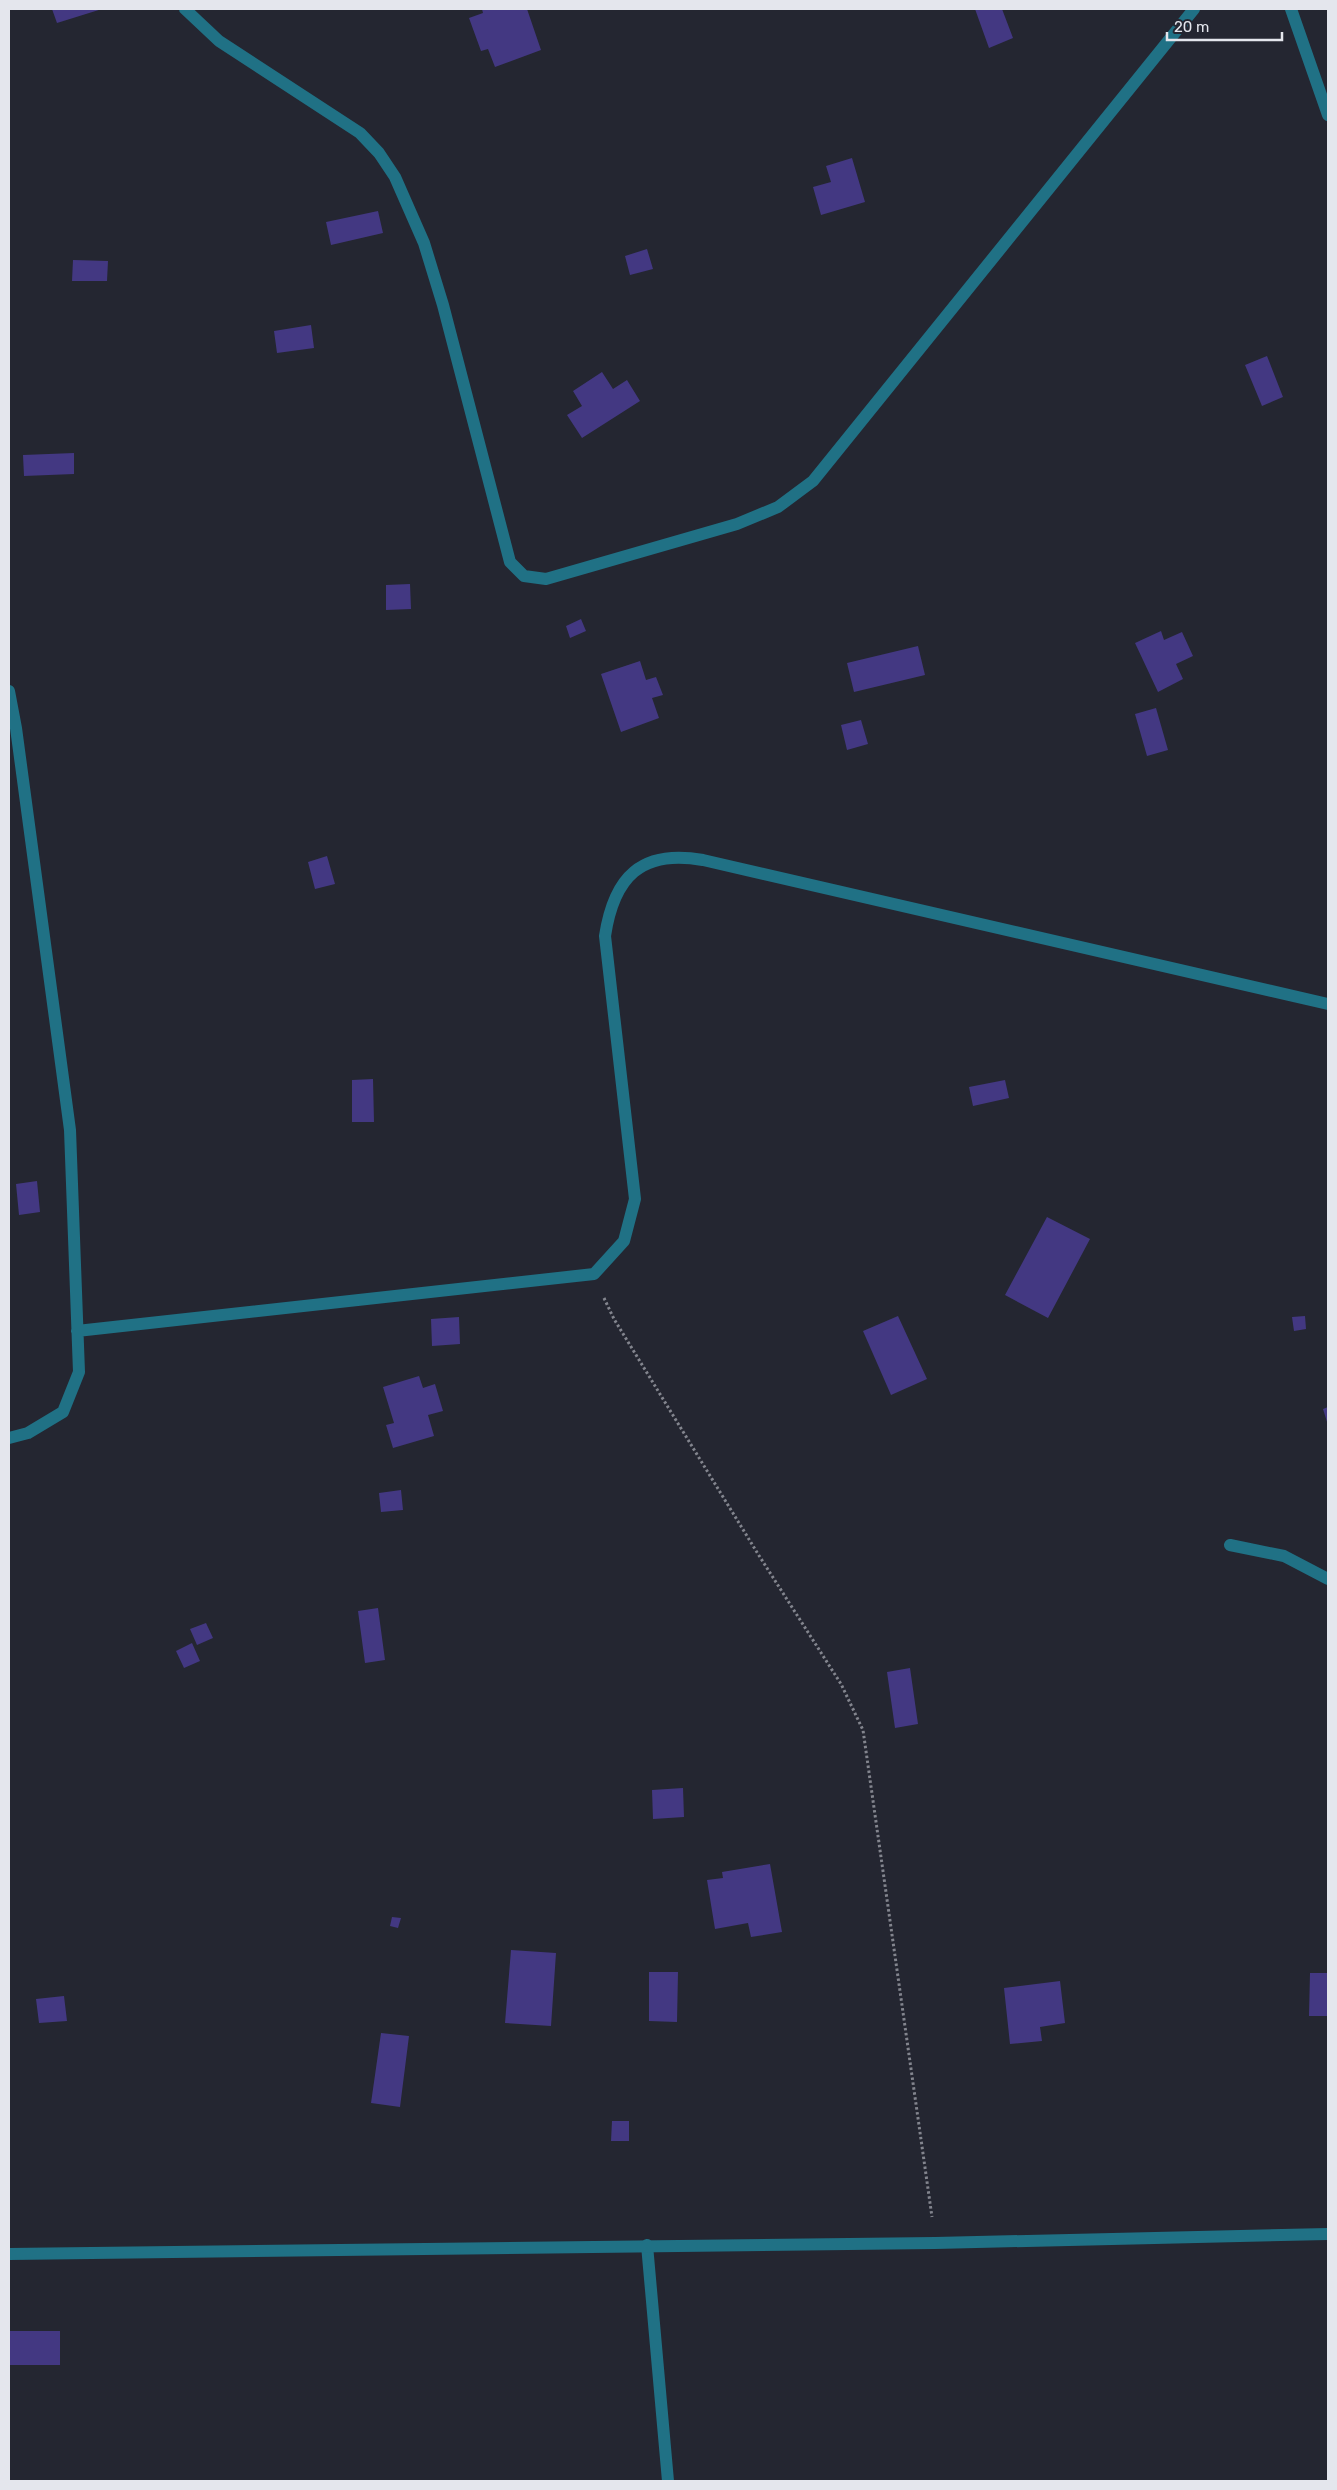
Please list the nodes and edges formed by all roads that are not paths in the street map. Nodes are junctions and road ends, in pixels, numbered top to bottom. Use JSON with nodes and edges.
{"nodes":[{"id":1,"x":185,"y":9,"type":"edge"},
{"id":2,"x":1194,"y":9,"type":"edge"},
{"id":3,"x":1291,"y":9,"type":"edge"},
{"id":4,"x":1328,"y":115,"type":"edge"},
{"id":5,"x":9,"y":691,"type":"edge"},
{"id":6,"x":1328,"y":1004,"type":"edge"},
{"id":7,"x":77,"y":1331,"type":"junction"},
{"id":8,"x":9,"y":1438,"type":"edge"},
{"id":9,"x":1230,"y":1545,"type":"dead end"},
{"id":10,"x":1328,"y":1579,"type":"edge"},
{"id":11,"x":1328,"y":2234,"type":"edge"},
{"id":12,"x":647,"y":2245,"type":"junction"},
{"id":13,"x":9,"y":2254,"type":"edge"},
{"id":14,"x":668,"y":2481,"type":"edge"}],
"edges":[{"from":1,"to":2,"type":"street"},
{"from":3,"to":4,"type":"street"},
{"from":5,"to":7,"type":"street"},
{"from":6,"to":7,"type":"street"},
{"from":7,"to":8,"type":"street"},
{"from":9,"to":10,"type":"street"},
{"from":11,"to":12,"type":"street"},
{"from":12,"to":13,"type":"street"},
{"from":12,"to":14,"type":"street"}]}
